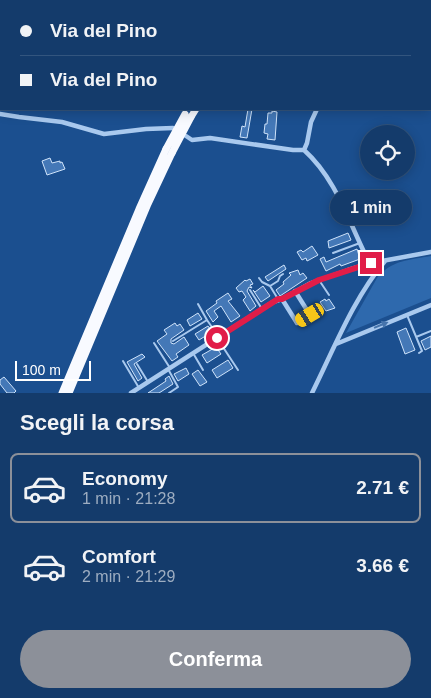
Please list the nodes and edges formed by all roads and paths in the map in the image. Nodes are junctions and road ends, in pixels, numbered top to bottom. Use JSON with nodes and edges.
{"nodes":[{"id":1,"x":317,"y":110,"type":"edge"},
{"id":2,"x":188,"y":113,"type":"edge"},
{"id":3,"x":0,"y":114,"type":"edge"},
{"id":4,"x":173,"y":128,"type":"dead end"},
{"id":5,"x":186,"y":136,"type":"dead end"},
{"id":6,"x":304,"y":150,"type":"junction"},
{"id":7,"x":169,"y":151,"type":"junction"},
{"id":8,"x":360,"y":243,"type":"junction"},
{"id":9,"x":431,"y":252,"type":"edge"},
{"id":10,"x":333,"y":253,"type":"dead end"},
{"id":11,"x":385,"y":260,"type":"junction"},
{"id":12,"x":371,"y":263,"type":"junction"},
{"id":13,"x":283,"y":274,"type":"dead end"},
{"id":14,"x":259,"y":278,"type":"dead end"},
{"id":15,"x":319,"y":280,"type":"junction"},
{"id":16,"x":270,"y":286,"type":"junction"},
{"id":17,"x":250,"y":290,"type":"dead end"},
{"id":18,"x":295,"y":291,"type":"junction"},
{"id":19,"x":329,"y":295,"type":"dead end"},
{"id":20,"x":280,"y":299,"type":"junction"},
{"id":21,"x":198,"y":304,"type":"dead end"},
{"id":22,"x":430,"y":306,"type":"edge"},
{"id":23,"x":262,"y":309,"type":"junction"},
{"id":24,"x":407,"y":315,"type":"junction"},
{"id":25,"x":208,"y":320,"type":"junction"},
{"id":26,"x":431,"y":331,"type":"edge"},
{"id":27,"x":218,"y":337,"type":"junction"},
{"id":28,"x":416,"y":337,"type":"junction"},
{"id":29,"x":154,"y":342,"type":"dead end"},
{"id":30,"x":173,"y":342,"type":"dead end"},
{"id":31,"x":336,"y":344,"type":"junction"},
{"id":32,"x":418,"y":353,"type":"dead end"},
{"id":33,"x":193,"y":354,"type":"junction"},
{"id":34,"x":123,"y":361,"type":"dead end"},
{"id":35,"x":137,"y":364,"type":"dead end"},
{"id":36,"x":169,"y":369,"type":"junction"},
{"id":37,"x":203,"y":370,"type":"dead end"},
{"id":38,"x":238,"y":370,"type":"dead end"},
{"id":39,"x":148,"y":382,"type":"junction"},
{"id":40,"x":140,"y":388,"type":"junction"},
{"id":41,"x":62,"y":393,"type":"edge"},
{"id":42,"x":69,"y":393,"type":"edge"},
{"id":43,"x":131,"y":393,"type":"edge"},
{"id":44,"x":169,"y":393,"type":"edge"},
{"id":45,"x":312,"y":393,"type":"edge"}],
"edges":[{"from":1,"to":6,"type":"street"},
{"from":2,"to":7,"type":"highway","bridge":true},
{"from":3,"to":4,"type":"street"},
{"from":5,"to":6,"type":"street"},
{"from":6,"to":8,"type":"street"},
{"from":7,"to":41,"type":"highway"},
{"from":7,"to":42,"type":"highway"},
{"from":8,"to":10,"type":"lane"},
{"from":8,"to":12,"type":"street"},
{"from":9,"to":11,"type":"street"},
{"from":11,"to":12,"type":"street"},
{"from":11,"to":31,"type":"street"},
{"from":12,"to":15,"type":"street"},
{"from":13,"to":16,"type":"lane"},
{"from":14,"to":16,"type":"lane"},
{"from":15,"to":18,"type":"street"},
{"from":15,"to":19,"type":"lane"},
{"from":16,"to":20,"type":"lane"},
{"from":17,"to":23,"type":"lane"},
{"from":18,"to":20,"type":"street"},
{"from":18,"to":20,"type":"street"},
{"from":20,"to":23,"type":"street"},
{"from":21,"to":25,"type":"lane"},
{"from":22,"to":24,"type":"street"},
{"from":23,"to":27,"type":"street"},
{"from":24,"to":28,"type":"lane"},
{"from":31,"to":24,"type":"street","one_way":true},
{"from":25,"to":27,"type":"lane"},
{"from":25,"to":30,"type":"lane"},
{"from":26,"to":28,"type":"lane"},
{"from":27,"to":33,"type":"street"},
{"from":27,"to":38,"type":"lane"},
{"from":28,"to":32,"type":"lane"},
{"from":29,"to":36,"type":"lane"},
{"from":31,"to":45,"type":"street"},
{"from":33,"to":36,"type":"street"},
{"from":33,"to":37,"type":"lane"},
{"from":34,"to":40,"type":"lane"},
{"from":35,"to":39,"type":"lane"},
{"from":36,"to":39,"type":"street"},
{"from":36,"to":44,"type":"lane"},
{"from":39,"to":40,"type":"street"},
{"from":40,"to":43,"type":"street"}]}
